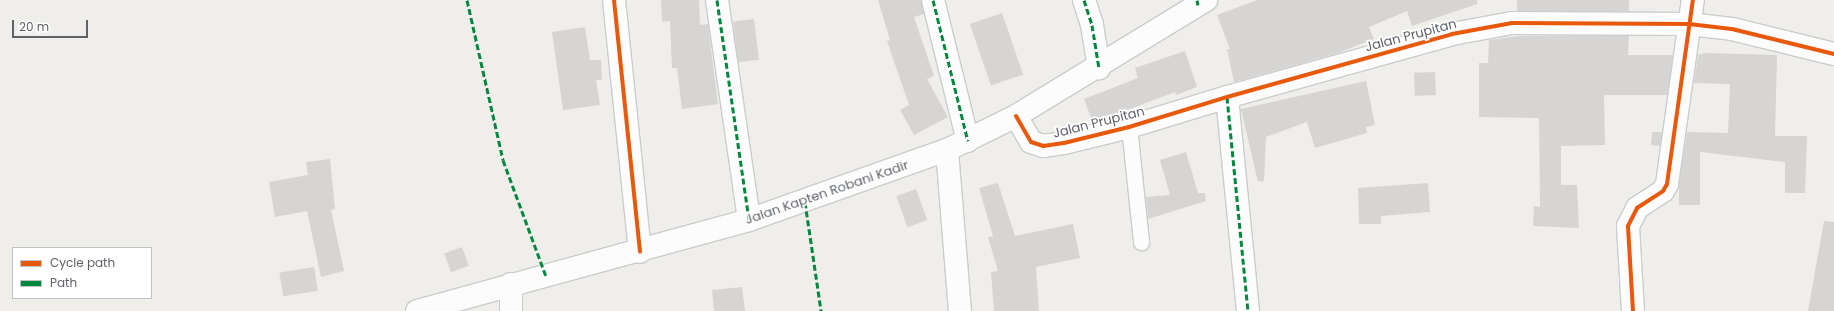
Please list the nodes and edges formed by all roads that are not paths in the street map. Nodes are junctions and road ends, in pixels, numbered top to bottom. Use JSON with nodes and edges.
{"nodes":[{"id":1,"x":614,"y":0,"type":"edge"},
{"id":2,"x":717,"y":0,"type":"edge"},
{"id":3,"x":933,"y":0,"type":"edge"},
{"id":4,"x":1084,"y":0,"type":"edge"},
{"id":5,"x":1693,"y":0,"type":"edge"},
{"id":6,"x":1201,"y":2,"type":"edge"},
{"id":7,"x":1689,"y":24,"type":"junction"},
{"id":8,"x":1834,"y":54,"type":"edge"},
{"id":9,"x":1099,"y":68,"type":"junction"},
{"id":10,"x":1227,"y":97,"type":"junction"},
{"id":11,"x":1016,"y":116,"type":"junction"},
{"id":12,"x":1129,"y":127,"type":"junction"},
{"id":13,"x":968,"y":141,"type":"junction"},
{"id":14,"x":947,"y":150,"type":"junction"},
{"id":15,"x":749,"y":220,"type":"junction"},
{"id":16,"x":1141,"y":242,"type":"dead end"},
{"id":17,"x":640,"y":252,"type":"junction"},
{"id":18,"x":511,"y":284,"type":"junction"},
{"id":19,"x":417,"y":311,"type":"edge"},
{"id":20,"x":511,"y":311,"type":"edge"},
{"id":21,"x":960,"y":311,"type":"edge"},
{"id":22,"x":1248,"y":311,"type":"edge"},
{"id":23,"x":1632,"y":311,"type":"edge"}],
"edges":[{"from":1,"to":17,"type":"street"},
{"from":2,"to":15,"type":"street"},
{"from":3,"to":13,"type":"street"},
{"from":4,"to":9,"type":"street"},
{"from":5,"to":7,"type":"street"},
{"from":6,"to":9,"type":"street","name":"Jalan Kapten Robani Kadir"},
{"from":7,"to":8,"type":"street","name":"Jalan Prupitan"},
{"from":7,"to":10,"type":"street","name":"Jalan Prupitan"},
{"from":7,"to":23,"type":"street"},
{"from":9,"to":11,"type":"street","name":"Jalan Kapten Robani Kadir"},
{"from":10,"to":12,"type":"street","name":"Jalan Prupitan"},
{"from":10,"to":22,"type":"street"},
{"from":11,"to":12,"type":"street","name":"Jalan Prupitan"},
{"from":11,"to":13,"type":"street","name":"Jalan Kapten Robani Kadir"},
{"from":12,"to":16,"type":"lane"},
{"from":13,"to":14,"type":"street","name":"Jalan Kapten Robani Kadir"},
{"from":14,"to":15,"type":"street","name":"Jalan Kapten Robani Kadir"},
{"from":14,"to":21,"type":"street"},
{"from":15,"to":17,"type":"street","name":"Jalan Kapten Robani Kadir"},
{"from":17,"to":18,"type":"street","name":"Jalan Kapten Robani Kadir"},
{"from":18,"to":19,"type":"street","name":"Jalan Kapten Robani Kadir"},
{"from":18,"to":20,"type":"street"}]}
